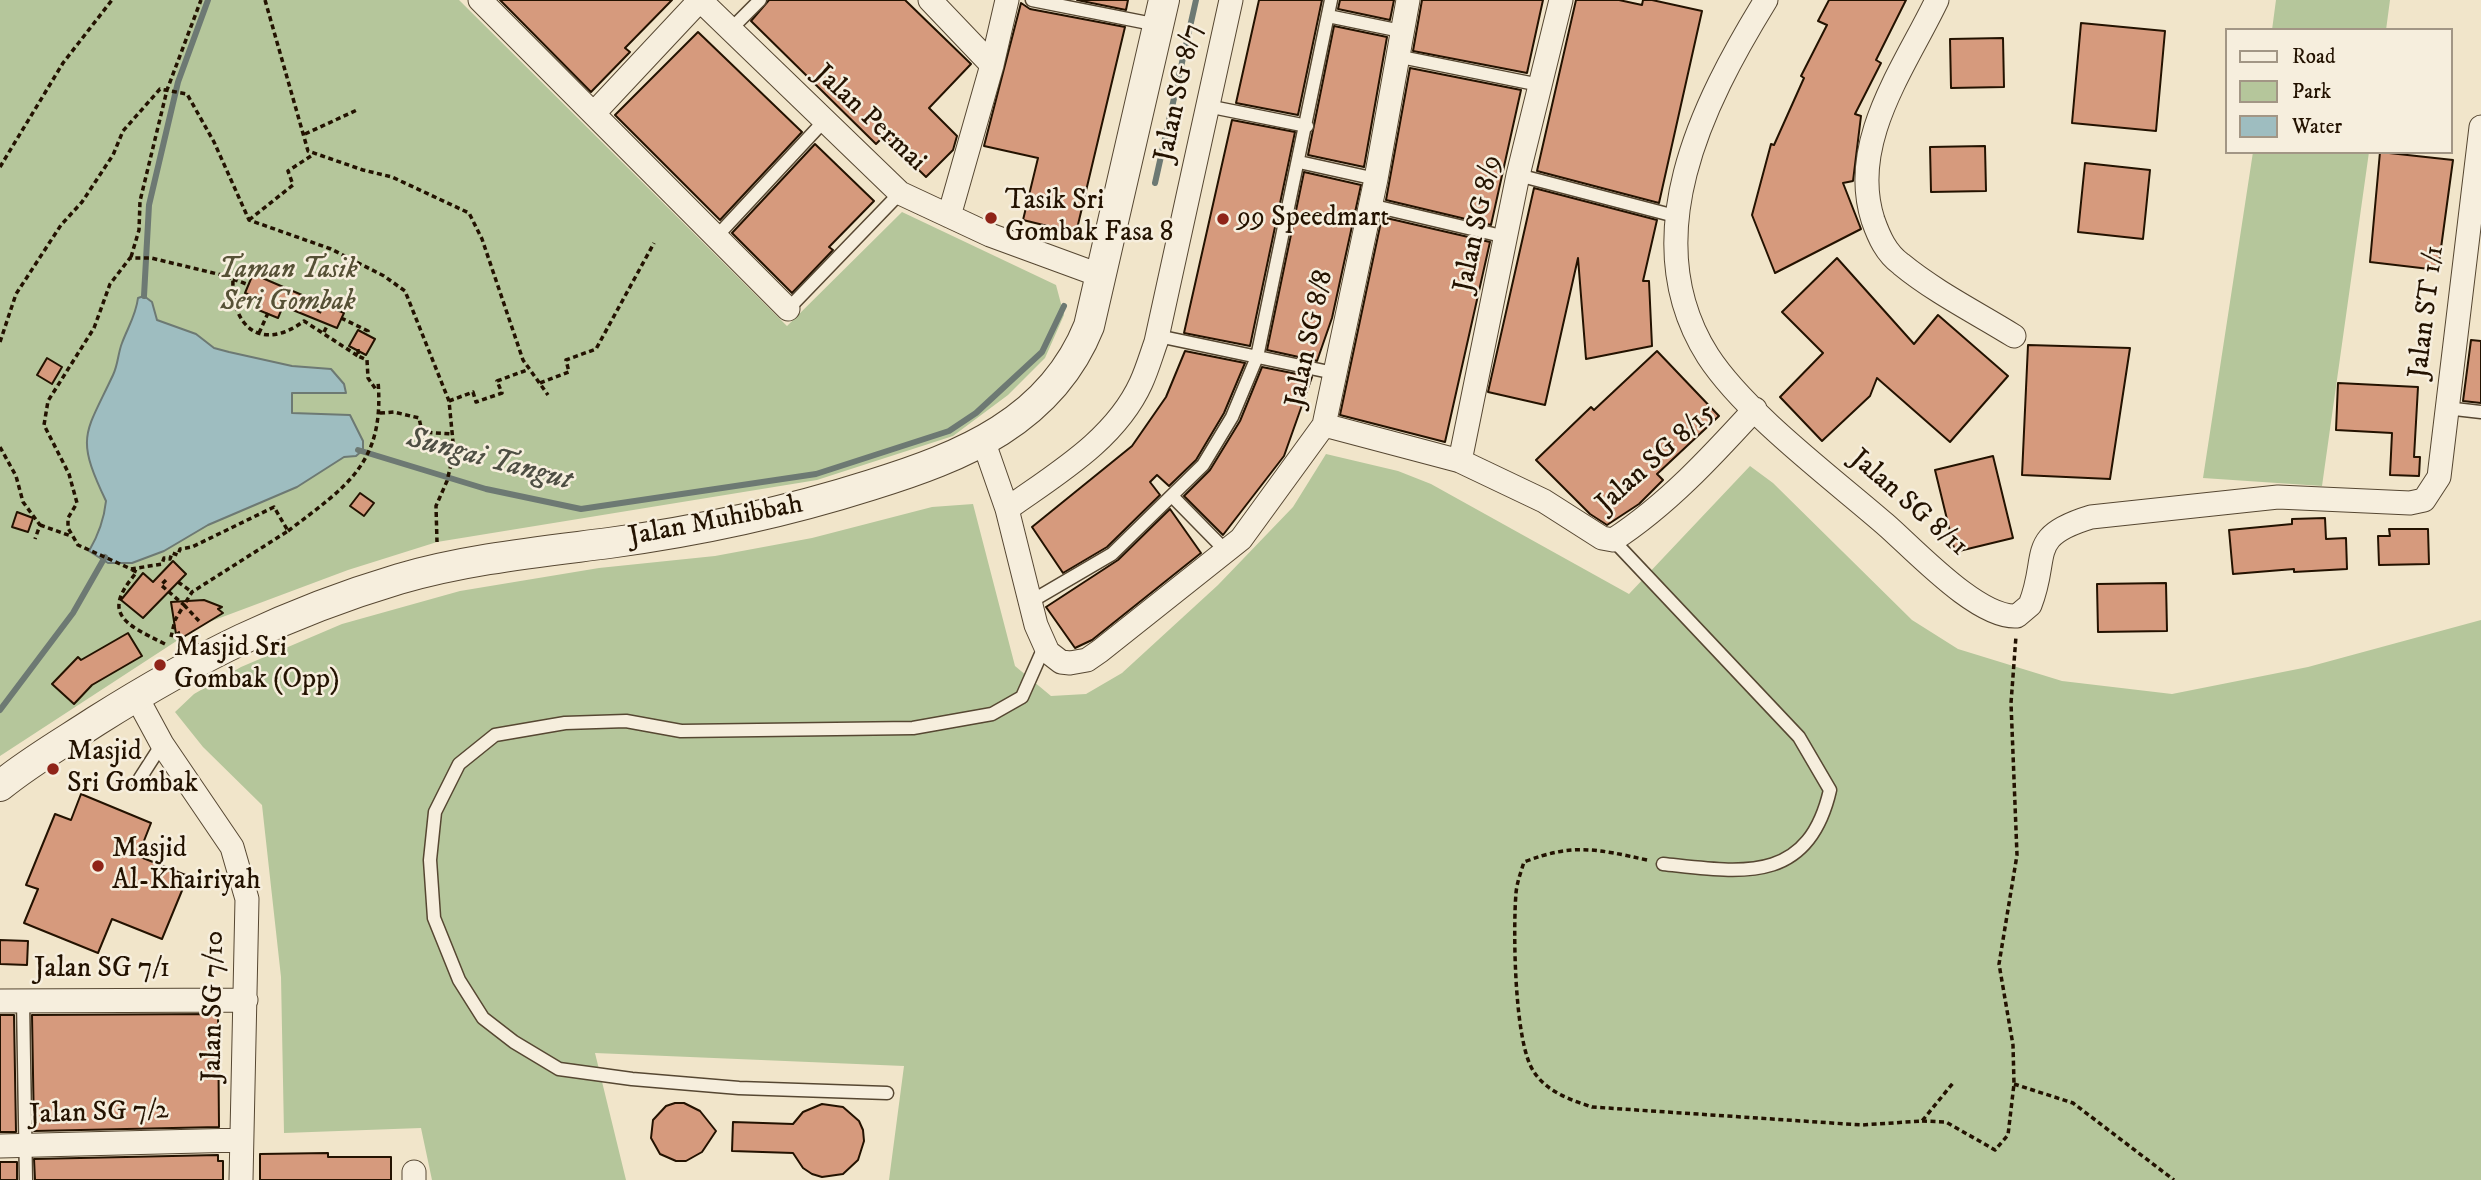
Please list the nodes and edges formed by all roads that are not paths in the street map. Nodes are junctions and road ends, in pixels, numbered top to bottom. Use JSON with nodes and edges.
{"nodes":[{"id":1,"x":480,"y":0,"type":"edge"},
{"id":2,"x":700,"y":0,"type":"edge"},
{"id":3,"x":760,"y":0,"type":"edge"},
{"id":4,"x":929,"y":0,"type":"edge"},
{"id":5,"x":1007,"y":0,"type":"edge"},
{"id":6,"x":1032,"y":0,"type":"edge"},
{"id":7,"x":1231,"y":0,"type":"edge"},
{"id":8,"x":1331,"y":0,"type":"edge"},
{"id":9,"x":1408,"y":0,"type":"edge"},
{"id":10,"x":1561,"y":0,"type":"edge"},
{"id":11,"x":1766,"y":0,"type":"edge"},
{"id":12,"x":1937,"y":0,"type":"edge"},
{"id":13,"x":1161,"y":13,"type":"edge"},
{"id":14,"x":1328,"y":16,"type":"junction"},
{"id":15,"x":731,"y":29,"type":"junction"},
{"id":16,"x":1401,"y":31,"type":"junction"},
{"id":17,"x":1395,"y":56,"type":"junction"},
{"id":18,"x":992,"y":65,"type":"junction"},
{"id":19,"x":1540,"y":85,"type":"junction"},
{"id":20,"x":1207,"y":106,"type":"junction"},
{"id":21,"x":595,"y":112,"type":"junction"},
{"id":22,"x":825,"y":120,"type":"junction"},
{"id":23,"x":1307,"y":126,"type":"junction"},
{"id":24,"x":2481,"y":127,"type":"edge"},
{"id":25,"x":1299,"y":162,"type":"junction"},
{"id":26,"x":1518,"y":175,"type":"junction"},
{"id":27,"x":1376,"y":179,"type":"junction"},
{"id":28,"x":900,"y":193,"type":"junction"},
{"id":29,"x":1370,"y":205,"type":"junction"},
{"id":30,"x":1675,"y":215,"type":"junction"},
{"id":31,"x":948,"y":216,"type":"junction"},
{"id":32,"x":716,"y":236,"type":"junction"},
{"id":33,"x":1507,"y":237,"type":"junction"},
{"id":34,"x":1100,"y":275,"type":"junction"},
{"id":35,"x":788,"y":309,"type":"joint"},
{"id":36,"x":1158,"y":336,"type":"junction"},
{"id":37,"x":2014,"y":336,"type":"dead end"},
{"id":38,"x":1257,"y":357,"type":"junction"},
{"id":39,"x":1335,"y":373,"type":"junction"},
{"id":40,"x":2446,"y":408,"type":"junction"},
{"id":41,"x":1755,"y":409,"type":"junction"},
{"id":42,"x":2481,"y":412,"type":"edge"},
{"id":43,"x":1324,"y":425,"type":"junction"},
{"id":44,"x":984,"y":443,"type":"junction"},
{"id":45,"x":1460,"y":461,"type":"junction"},
{"id":46,"x":1172,"y":496,"type":"junction"},
{"id":47,"x":1007,"y":509,"type":"junction"},
{"id":48,"x":1613,"y":540,"type":"junction"},
{"id":49,"x":1227,"y":552,"type":"junction"},
{"id":50,"x":1030,"y":603,"type":"junction"},
{"id":51,"x":2017,"y":616,"type":"joint"},
{"id":52,"x":1045,"y":645,"type":"junction"},
{"id":53,"x":136,"y":696,"type":"junction"},
{"id":54,"x":162,"y":744,"type":"junction"},
{"id":55,"x":137,"y":783,"type":"dead end"},
{"id":56,"x":0,"y":786,"type":"edge"},
{"id":57,"x":1663,"y":864,"type":"road end"},
{"id":58,"x":23,"y":1000,"type":"junction"},
{"id":59,"x":246,"y":1000,"type":"junction"},
{"id":60,"x":0,"y":1001,"type":"edge"},
{"id":61,"x":887,"y":1093,"type":"dead end"},
{"id":62,"x":241,"y":1140,"type":"junction"},
{"id":63,"x":0,"y":1146,"type":"edge"},
{"id":64,"x":26,"y":1146,"type":"junction"},
{"id":65,"x":26,"y":1180,"type":"edge"},
{"id":66,"x":241,"y":1180,"type":"edge"}],
"edges":[{"from":1,"to":21,"type":"street"},
{"from":2,"to":15,"type":"street","name":"Jalan Permai"},
{"from":2,"to":21,"type":"street"},
{"from":3,"to":15,"type":"lane"},
{"from":4,"to":18,"type":"street"},
{"from":5,"to":18,"type":"street"},
{"from":6,"to":13,"type":"lane"},
{"from":7,"to":20,"type":"street","name":"Jalan SG 8/7"},
{"from":8,"to":14,"type":"lane"},
{"from":9,"to":16,"type":"street","name":"Jalan SG 8/8"},
{"from":10,"to":19,"type":"street","name":"Jalan SG 8/9"},
{"from":11,"to":30,"type":"street","name":"Jalan SG 8/11"},
{"from":12,"to":37,"type":"street"},
{"from":13,"to":34,"type":"street","name":"Jalan Muhibbah"},
{"from":14,"to":16,"type":"lane"},
{"from":14,"to":23,"type":"lane"},
{"from":15,"to":22,"type":"street","name":"Jalan Permai"},
{"from":16,"to":17,"type":"street","name":"Jalan SG 8/8"},
{"from":17,"to":19,"type":"lane"},
{"from":17,"to":27,"type":"street","name":"Jalan SG 8/8"},
{"from":18,"to":31,"type":"street"},
{"from":19,"to":26,"type":"street","name":"Jalan SG 8/9"},
{"from":20,"to":23,"type":"lane"},
{"from":20,"to":36,"type":"street","name":"Jalan SG 8/7"},
{"from":21,"to":32,"type":"street"},
{"from":22,"to":28,"type":"street","name":"Jalan Permai"},
{"from":22,"to":32,"type":"lane"},
{"from":23,"to":25,"type":"lane"},
{"from":24,"to":40,"type":"street","name":"Jalan ST 1/1"},
{"from":25,"to":27,"type":"lane"},
{"from":25,"to":38,"type":"lane"},
{"from":26,"to":30,"type":"lane"},
{"from":26,"to":33,"type":"street","name":"Jalan SG 8/9"},
{"from":27,"to":29,"type":"street","name":"Jalan SG 8/8"},
{"from":28,"to":31,"type":"street","name":"Jalan Permai"},
{"from":28,"to":35,"type":"lane"},
{"from":29,"to":33,"type":"lane"},
{"from":29,"to":39,"type":"street","name":"Jalan SG 8/8"},
{"from":30,"to":41,"type":"street","name":"Jalan SG 8/11"},
{"from":31,"to":34,"type":"street","name":"Jalan Permai"},
{"from":32,"to":35,"type":"street"},
{"from":33,"to":45,"type":"street","name":"Jalan SG 8/9"},
{"from":34,"to":44,"type":"street","name":"Jalan Muhibbah"},
{"from":36,"to":38,"type":"lane"},
{"from":36,"to":47,"type":"street","name":"Jalan SG 8/7"},
{"from":38,"to":39,"type":"lane"},
{"from":38,"to":46,"type":"lane"},
{"from":39,"to":43,"type":"street","name":"Jalan SG 8/8"},
{"from":40,"to":42,"type":"lane"},
{"from":40,"to":51,"type":"street","name":"Jalan ST 1/1"},
{"from":41,"to":48,"type":"street","name":"Jalan SG 8/15"},
{"from":41,"to":51,"type":"street","name":"Jalan SG 8/11"},
{"from":43,"to":45,"type":"street","name":"Jalan SG 8/15"},
{"from":43,"to":49,"type":"street","name":"Jalan SG 8/8"},
{"from":44,"to":47,"type":"street"},
{"from":44,"to":53,"type":"street","name":"Jalan Muhibbah"},
{"from":45,"to":48,"type":"street","name":"Jalan SG 8/15"},
{"from":46,"to":49,"type":"lane"},
{"from":46,"to":50,"type":"lane"},
{"from":47,"to":50,"type":"street"},
{"from":48,"to":57,"type":"lane"},
{"from":49,"to":52,"type":"street","name":"Jalan SG 8/8"},
{"from":50,"to":52,"type":"street"},
{"from":52,"to":61,"type":"lane"},
{"from":53,"to":54,"type":"street","name":"Jalan SG 7/10"},
{"from":53,"to":56,"type":"street","name":"Jalan Muhibbah"},
{"from":54,"to":55,"type":"lane"},
{"from":54,"to":59,"type":"street","name":"Jalan SG 7/10"},
{"from":58,"to":59,"type":"street","name":"Jalan SG 7/1"},
{"from":58,"to":60,"type":"street","name":"Jalan SG 7/1"},
{"from":58,"to":64,"type":"lane"},
{"from":59,"to":62,"type":"street","name":"Jalan SG 7/10"},
{"from":62,"to":64,"type":"street","name":"Jalan SG 7/2"},
{"from":62,"to":66,"type":"street","name":"Jalan SG 7/10"},
{"from":63,"to":64,"type":"street","name":"Jalan SG 7/2"},
{"from":64,"to":65,"type":"lane"}]}
